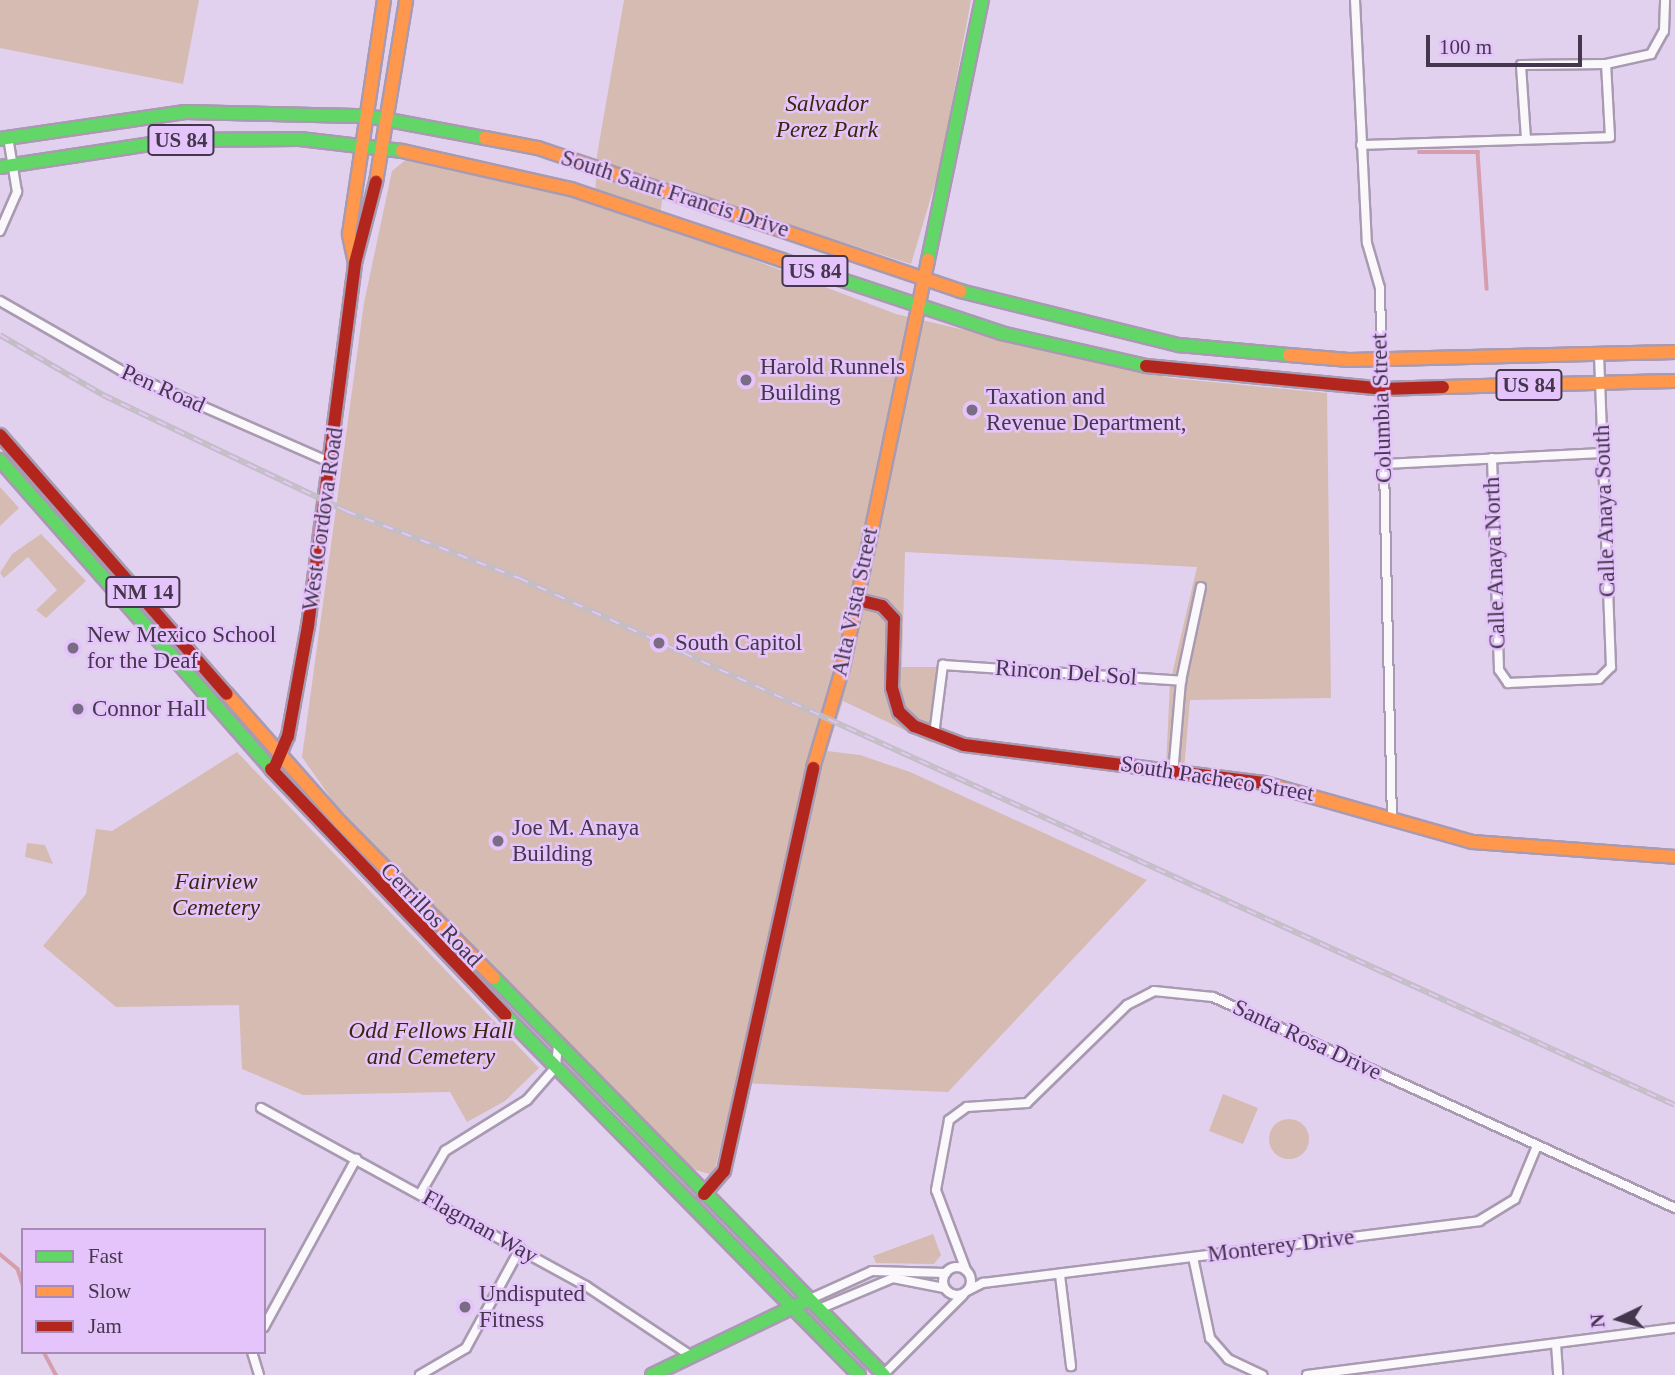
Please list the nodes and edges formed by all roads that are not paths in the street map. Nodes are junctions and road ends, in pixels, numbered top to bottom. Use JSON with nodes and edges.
{"nodes":[{"id":1,"x":384,"y":0,"type":"edge"},
{"id":2,"x":406,"y":0,"type":"edge"},
{"id":3,"x":982,"y":0,"type":"edge"},
{"id":4,"x":1355,"y":0,"type":"edge"},
{"id":5,"x":1665,"y":0,"type":"edge"},
{"id":6,"x":1606,"y":64,"type":"junction"},
{"id":7,"x":367,"y":116,"type":"junction"},
{"id":8,"x":389,"y":119,"type":"junction"},
{"id":9,"x":4,"y":138,"type":"edge"},
{"id":10,"x":1526,"y":139,"type":"junction"},
{"id":11,"x":364,"y":145,"type":"junction"},
{"id":12,"x":1361,"y":145,"type":"junction"},
{"id":13,"x":385,"y":147,"type":"junction"},
{"id":14,"x":6,"y":165,"type":"edge"},
{"id":15,"x":0,"y":231,"type":"edge"},
{"id":16,"x":355,"y":263,"type":"junction"},
{"id":17,"x":925,"y":279,"type":"junction"},
{"id":18,"x":0,"y":302,"type":"edge"},
{"id":19,"x":919,"y":306,"type":"junction"},
{"id":20,"x":1675,"y":352,"type":"edge"},
{"id":21,"x":1599,"y":355,"type":"junction"},
{"id":22,"x":1381,"y":360,"type":"junction"},
{"id":23,"x":1675,"y":381,"type":"edge"},
{"id":24,"x":1600,"y":383,"type":"junction"},
{"id":25,"x":1383,"y":389,"type":"junction"},
{"id":26,"x":0,"y":435,"type":"edge"},
{"id":27,"x":1602,"y":453,"type":"junction"},
{"id":28,"x":1492,"y":458,"type":"junction"},
{"id":29,"x":0,"y":460,"type":"edge"},
{"id":30,"x":332,"y":463,"type":"junction"},
{"id":31,"x":1384,"y":464,"type":"junction"},
{"id":32,"x":1201,"y":587,"type":"dead end"},
{"id":33,"x":858,"y":600,"type":"junction"},
{"id":34,"x":157,"y":608,"type":"junction"},
{"id":35,"x":145,"y":620,"type":"junction"},
{"id":36,"x":1611,"y":667,"type":"joint"},
{"id":37,"x":1181,"y":681,"type":"junction"},
{"id":38,"x":934,"y":735,"type":"junction"},
{"id":39,"x":282,"y":753,"type":"junction"},
{"id":40,"x":273,"y":771,"type":"junction"},
{"id":41,"x":1173,"y":774,"type":"junction"},
{"id":42,"x":1392,"y":819,"type":"junction"},
{"id":43,"x":1675,"y":857,"type":"edge"},
{"id":44,"x":558,"y":1045,"type":"junction"},
{"id":45,"x":556,"y":1067,"type":"junction"},
{"id":46,"x":261,"y":1108,"type":"dead end"},
{"id":47,"x":1538,"y":1146,"type":"junction"},
{"id":48,"x":356,"y":1159,"type":"junction"},
{"id":49,"x":420,"y":1194,"type":"junction"},
{"id":50,"x":704,"y":1194,"type":"junction"},
{"id":51,"x":1675,"y":1208,"type":"edge"},
{"id":52,"x":520,"y":1249,"type":"junction"},
{"id":53,"x":954,"y":1251,"type":"junction"},
{"id":54,"x":1192,"y":1257,"type":"junction"},
{"id":55,"x":948,"y":1271,"type":"junction"},
{"id":56,"x":968,"y":1273,"type":"junction"},
{"id":57,"x":1060,"y":1275,"type":"junction"},
{"id":58,"x":983,"y":1283,"type":"junction"},
{"id":59,"x":946,"y":1290,"type":"junction"},
{"id":60,"x":966,"y":1292,"type":"junction"},
{"id":61,"x":808,"y":1300,"type":"junction"},
{"id":62,"x":819,"y":1309,"type":"junction"},
{"id":63,"x":951,"y":1310,"type":"junction"},
{"id":64,"x":795,"y":1311,"type":"junction"},
{"id":65,"x":266,"y":1323,"type":"edge"},
{"id":66,"x":1675,"y":1328,"type":"edge"},
{"id":67,"x":1556,"y":1344,"type":"junction"},
{"id":68,"x":254,"y":1354,"type":"edge"},
{"id":69,"x":693,"y":1357,"type":"junction"},
{"id":70,"x":1072,"y":1366,"type":"dead end"},
{"id":71,"x":259,"y":1375,"type":"edge"},
{"id":72,"x":420,"y":1375,"type":"edge"},
{"id":73,"x":652,"y":1375,"type":"edge"},
{"id":74,"x":859,"y":1375,"type":"edge"},
{"id":75,"x":884,"y":1375,"type":"edge"},
{"id":76,"x":1263,"y":1375,"type":"edge"},
{"id":77,"x":1307,"y":1375,"type":"edge"},
{"id":78,"x":1558,"y":1375,"type":"edge"}],
"edges":[{"from":1,"to":7,"type":"main road","name":"West Cordova Road"},
{"from":2,"to":8,"type":"main road","name":"West Cordova Road"},
{"from":3,"to":17,"type":"main road","name":"Alta Vista Street"},
{"from":4,"to":12,"type":"street","name":"Columbia Street"},
{"from":5,"to":6,"type":"street"},
{"from":6,"to":10,"type":"street"},
{"from":6,"to":10,"type":"street"},
{"from":7,"to":8,"type":"main road","name":"South Saint Francis Drive","number":"US 84"},
{"from":7,"to":9,"type":"main road","name":"South Saint Francis Drive","number":"US 84"},
{"from":7,"to":11,"type":"main road","name":"West Cordova Road"},
{"from":8,"to":13,"type":"main road","name":"West Cordova Road"},
{"from":8,"to":17,"type":"main road","name":"South Saint Francis Drive","number":"US 84"},
{"from":9,"to":14,"type":"street"},
{"from":10,"to":12,"type":"street"},
{"from":11,"to":13,"type":"main road","name":"South Saint Francis Drive","number":"US 84"},
{"from":11,"to":14,"type":"main road","name":"South Saint Francis Drive","number":"US 84"},
{"from":11,"to":16,"type":"main road","name":"West Cordova Road"},
{"from":12,"to":22,"type":"street","name":"Columbia Street"},
{"from":13,"to":16,"type":"main road","name":"West Cordova Road"},
{"from":13,"to":19,"type":"main road","name":"South Saint Francis Drive","number":"US 84"},
{"from":14,"to":15,"type":"street"},
{"from":16,"to":30,"type":"main road","name":"West Cordova Road"},
{"from":17,"to":19,"type":"main road","name":"Alta Vista Street"},
{"from":17,"to":22,"type":"main road","name":"South Saint Francis Drive","number":"US 84"},
{"from":18,"to":30,"type":"street","name":"Pen Road"},
{"from":19,"to":25,"type":"main road","name":"South Saint Francis Drive","number":"US 84"},
{"from":19,"to":33,"type":"main road","name":"Alta Vista Street"},
{"from":20,"to":21,"type":"main road","name":"South Saint Francis Drive","number":"US 84"},
{"from":21,"to":22,"type":"main road","name":"South Saint Francis Drive","number":"US 84"},
{"from":21,"to":24,"type":"street","name":"Calle Anaya South"},
{"from":22,"to":25,"type":"street","name":"Columbia Street"},
{"from":23,"to":24,"type":"main road","name":"South Saint Francis Drive","number":"US 84"},
{"from":24,"to":25,"type":"main road","name":"South Saint Francis Drive","number":"US 84"},
{"from":24,"to":27,"type":"street","name":"Calle Anaya South"},
{"from":25,"to":31,"type":"street","name":"Columbia Street"},
{"from":26,"to":34,"type":"main road","name":"Cerrillos Road","number":"NM 14"},
{"from":27,"to":28,"type":"street"},
{"from":27,"to":36,"type":"street","name":"Calle Anaya South"},
{"from":28,"to":31,"type":"street"},
{"from":28,"to":36,"type":"street","name":"Calle Anaya North"},
{"from":29,"to":35,"type":"main road","name":"Cerrillos Road","number":"NM 14"},
{"from":30,"to":39,"type":"main road","name":"West Cordova Road"},
{"from":31,"to":42,"type":"street","name":"Columbia Street"},
{"from":32,"to":37,"type":"street"},
{"from":33,"to":38,"type":"main road","name":"South Pacheco Street"},
{"from":33,"to":50,"type":"main road","name":"Alta Vista Street"},
{"from":34,"to":35,"type":"main road"},
{"from":34,"to":39,"type":"main road","name":"Cerrillos Road","number":"NM 14"},
{"from":35,"to":40,"type":"main road","name":"Cerrillos Road","number":"NM 14"},
{"from":37,"to":38,"type":"street","name":"Rincon Del Sol"},
{"from":37,"to":41,"type":"street"},
{"from":38,"to":41,"type":"main road","name":"South Pacheco Street"},
{"from":39,"to":40,"type":"main road","name":"West Cordova Road"},
{"from":39,"to":44,"type":"main road","name":"Cerrillos Road","number":"NM 14"},
{"from":40,"to":45,"type":"main road","name":"Cerrillos Road","number":"NM 14"},
{"from":41,"to":42,"type":"main road","name":"South Pacheco Street"},
{"from":42,"to":43,"type":"main road","name":"South Pacheco Street"},
{"from":44,"to":45,"type":"street"},
{"from":44,"to":50,"type":"main road","name":"Cerrillos Road","number":"NM 14"},
{"from":45,"to":49,"type":"street"},
{"from":45,"to":64,"type":"main road","name":"Cerrillos Road","number":"NM 14"},
{"from":46,"to":48,"type":"street","name":"Flagman Way"},
{"from":47,"to":51,"type":"street","name":"Santa Rosa Drive"},
{"from":47,"to":53,"type":"street","name":"Santa Rosa Drive"},
{"from":47,"to":54,"type":"street","name":"Monterey Drive"},
{"from":48,"to":49,"type":"street","name":"Flagman Way"},
{"from":48,"to":65,"type":"street"},
{"from":49,"to":52,"type":"street","name":"Flagman Way"},
{"from":50,"to":61,"type":"main road","name":"Cerrillos Road","number":"NM 14"},
{"from":52,"to":69,"type":"street","name":"Flagman Way"},
{"from":52,"to":72,"type":"street"},
{"from":53,"to":55,"type":"street"},
{"from":53,"to":56,"type":"street"},
{"from":54,"to":57,"type":"street","name":"Monterey Drive"},
{"from":54,"to":76,"type":"street"},
{"from":55,"to":56,"type":"street"},
{"from":55,"to":59,"type":"street"},
{"from":55,"to":61,"type":"street"},
{"from":56,"to":58,"type":"street"},
{"from":56,"to":60,"type":"street"},
{"from":57,"to":58,"type":"street","name":"Monterey Drive"},
{"from":57,"to":70,"type":"street"},
{"from":58,"to":60,"type":"street","name":"Monterey Drive"},
{"from":59,"to":60,"type":"street"},
{"from":59,"to":62,"type":"street"},
{"from":59,"to":63,"type":"street"},
{"from":60,"to":63,"type":"street","name":"Monterey Drive"},
{"from":61,"to":62,"type":"main road","name":"Cerrillos Road","number":"NM 14"},
{"from":61,"to":64,"type":"main road"},
{"from":62,"to":64,"type":"main road"},
{"from":62,"to":75,"type":"main road","name":"Cerrillos Road","number":"NM 14"},
{"from":63,"to":75,"type":"street","name":"Monterey Drive"},
{"from":64,"to":69,"type":"main road"},
{"from":64,"to":74,"type":"main road","name":"Cerrillos Road","number":"NM 14"},
{"from":66,"to":67,"type":"street"},
{"from":67,"to":77,"type":"street"},
{"from":67,"to":78,"type":"street"},
{"from":68,"to":71,"type":"street"},
{"from":69,"to":73,"type":"main road"}]}
